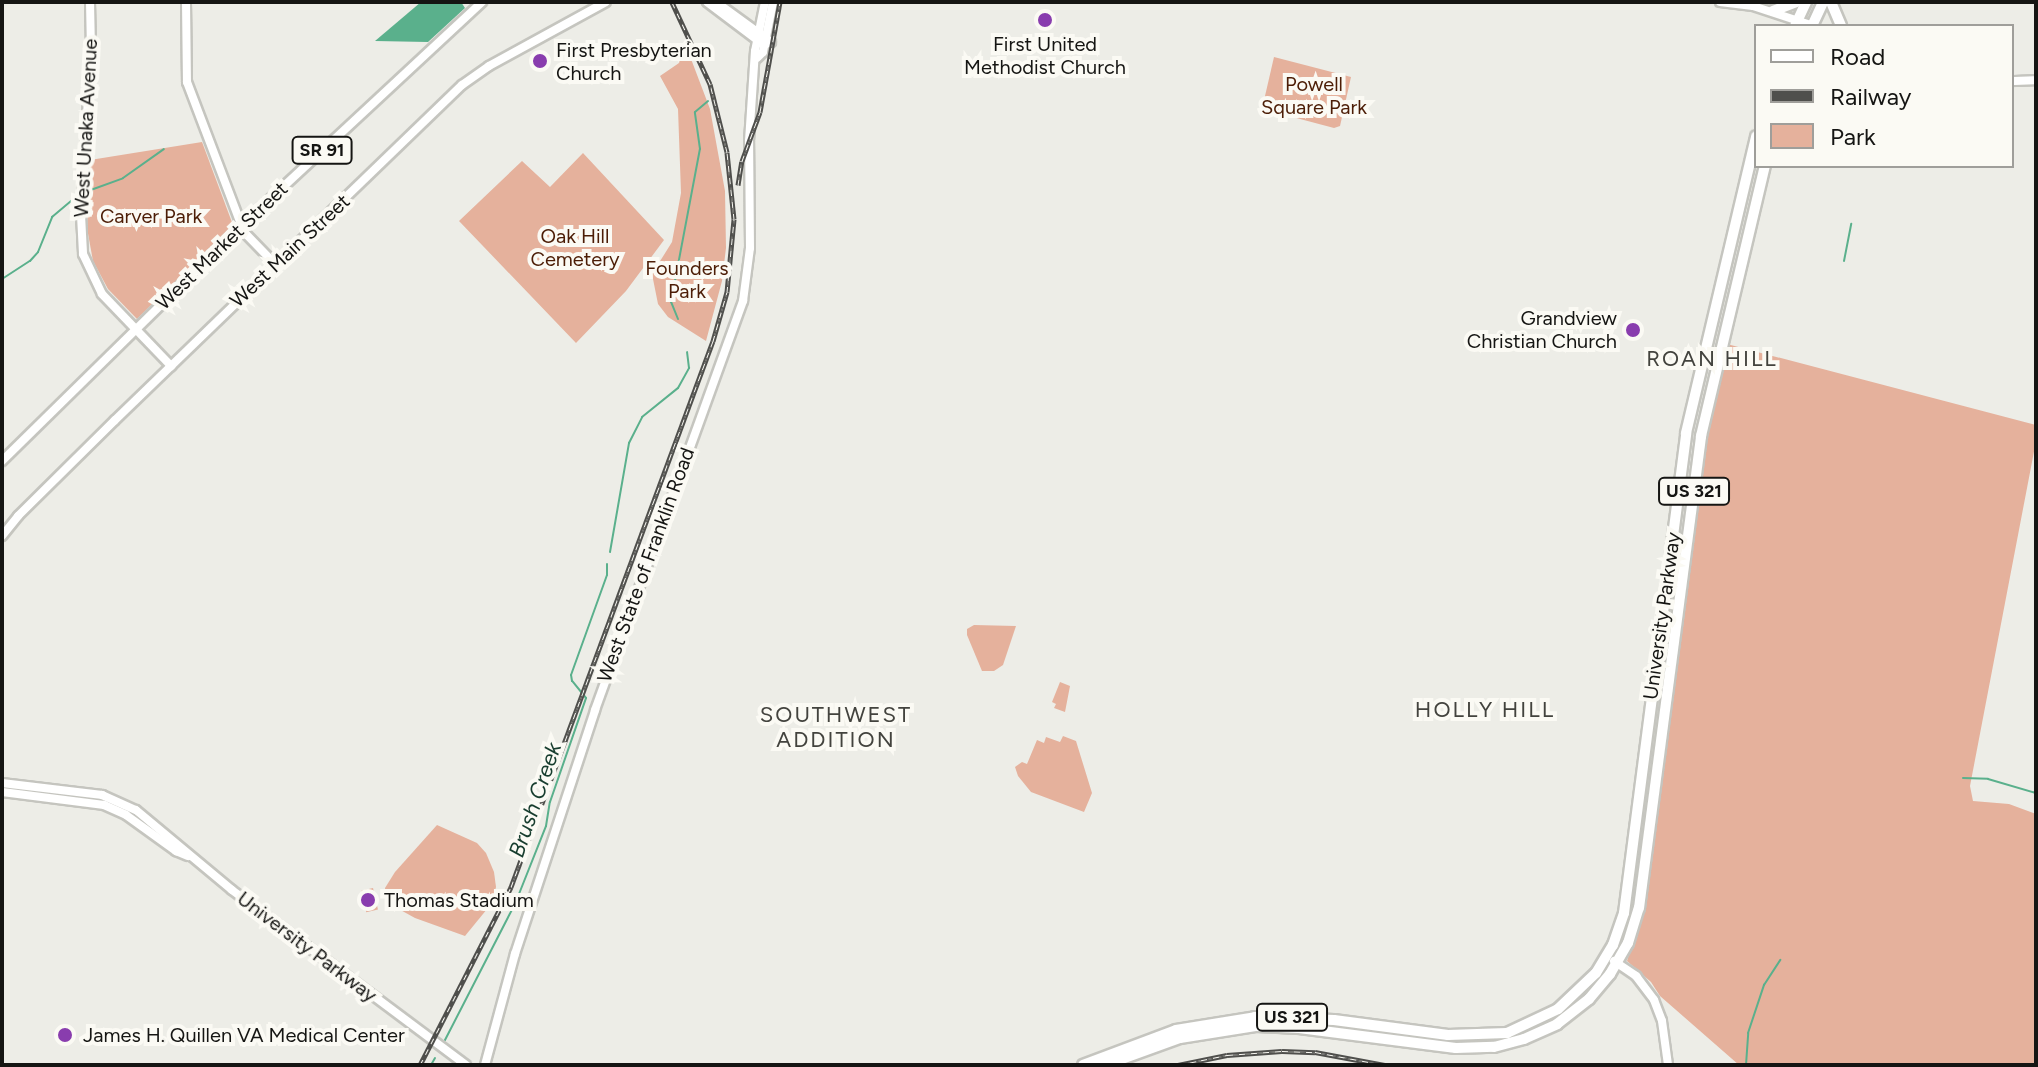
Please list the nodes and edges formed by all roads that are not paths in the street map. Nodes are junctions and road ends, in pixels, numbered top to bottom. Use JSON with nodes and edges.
{"nodes":[{"id":1,"x":90,"y":2,"type":"edge"},
{"id":2,"x":186,"y":2,"type":"edge"},
{"id":3,"x":482,"y":2,"type":"edge"},
{"id":4,"x":606,"y":2,"type":"edge"},
{"id":5,"x":707,"y":2,"type":"edge"},
{"id":6,"x":716,"y":2,"type":"edge"},
{"id":7,"x":765,"y":2,"type":"edge"},
{"id":8,"x":773,"y":2,"type":"edge"},
{"id":9,"x":1720,"y":2,"type":"edge"},
{"id":10,"x":1796,"y":2,"type":"edge"},
{"id":11,"x":1806,"y":2,"type":"edge"},
{"id":12,"x":1823,"y":2,"type":"edge"},
{"id":13,"x":1831,"y":2,"type":"edge"},
{"id":14,"x":1750,"y":4,"type":"edge"},
{"id":15,"x":1773,"y":11,"type":"junction"},
{"id":16,"x":762,"y":15,"type":"junction"},
{"id":17,"x":741,"y":20,"type":"junction"},
{"id":18,"x":1796,"y":23,"type":"edge"},
{"id":19,"x":1814,"y":24,"type":"edge"},
{"id":20,"x":1840,"y":24,"type":"edge"},
{"id":21,"x":761,"y":39,"type":"junction"},
{"id":22,"x":2036,"y":80,"type":"edge"},
{"id":23,"x":2014,"y":81,"type":"edge"},
{"id":24,"x":1754,"y":144,"type":"edge"},
{"id":25,"x":1764,"y":168,"type":"edge"},
{"id":26,"x":1744,"y":186,"type":"junction"},
{"id":27,"x":1759,"y":190,"type":"junction"},
{"id":28,"x":241,"y":226,"type":"junction"},
{"id":29,"x":276,"y":265,"type":"junction"},
{"id":30,"x":1721,"y":281,"type":"junction"},
{"id":31,"x":1736,"y":285,"type":"junction"},
{"id":32,"x":136,"y":330,"type":"junction"},
{"id":33,"x":171,"y":366,"type":"junction"},
{"id":34,"x":2,"y":461,"type":"edge"},
{"id":35,"x":1680,"y":475,"type":"junction"},
{"id":36,"x":1696,"y":477,"type":"junction"},
{"id":37,"x":2,"y":536,"type":"edge"},
{"id":38,"x":1647,"y":729,"type":"junction"},
{"id":39,"x":1662,"y":732,"type":"junction"},
{"id":40,"x":2,"y":783,"type":"edge"},
{"id":41,"x":2,"y":792,"type":"edge"},
{"id":42,"x":189,"y":856,"type":"junction"},
{"id":43,"x":1607,"y":956,"type":"junction"},
{"id":44,"x":1618,"y":963,"type":"junction"},
{"id":45,"x":466,"y":1065,"type":"edge"},
{"id":46,"x":485,"y":1065,"type":"edge"},
{"id":47,"x":1083,"y":1065,"type":"edge"},
{"id":48,"x":1105,"y":1065,"type":"edge"},
{"id":49,"x":1668,"y":1065,"type":"edge"}],
"edges":[{"from":1,"to":32,"type":"main road","name":"West Unaka Avenue"},
{"from":2,"to":28,"type":"main road"},
{"from":3,"to":28,"type":"main road","name":"West Market Street","number":"SR 91"},
{"from":4,"to":29,"type":"main road","name":"West Main Street","number":"SR 91"},
{"from":5,"to":21,"type":"main road"},
{"from":6,"to":17,"type":"main road"},
{"from":7,"to":16,"type":"main road","name":"West State of Franklin Road"},
{"from":8,"to":21,"type":"main road","name":"West State of Franklin Road"},
{"from":9,"to":14,"type":"main road"},
{"from":10,"to":15,"type":"highway"},
{"from":11,"to":18,"type":"highway"},
{"from":12,"to":19,"type":"highway"},
{"from":13,"to":20,"type":"highway"},
{"from":14,"to":15,"type":"main road"},
{"from":15,"to":18,"type":"main road"},
{"from":16,"to":17,"type":"main road"},
{"from":16,"to":21,"type":"main road","name":"West State of Franklin Road"},
{"from":17,"to":21,"type":"main road"},
{"from":21,"to":46,"type":"main road","name":"West State of Franklin Road"},
{"from":22,"to":23,"type":"main road"},
{"from":24,"to":26,"type":"highway","name":"University Parkway","number":"US 321"},
{"from":25,"to":27,"type":"highway","name":"University Parkway","number":"US 321"},
{"from":26,"to":27,"type":"highway"},
{"from":26,"to":30,"type":"highway","name":"University Parkway","number":"US 321"},
{"from":27,"to":31,"type":"highway","name":"University Parkway","number":"US 321"},
{"from":28,"to":29,"type":"main road"},
{"from":28,"to":32,"type":"main road","name":"West Market Street","number":"SR 91"},
{"from":29,"to":33,"type":"main road","name":"West Main Street","number":"SR 91"},
{"from":30,"to":31,"type":"highway"},
{"from":30,"to":35,"type":"highway","name":"University Parkway","number":"US 321"},
{"from":31,"to":36,"type":"highway","name":"University Parkway","number":"US 321"},
{"from":32,"to":33,"type":"main road","name":"West Unaka Avenue"},
{"from":32,"to":34,"type":"main road","name":"West Market Street","number":"SR 91"},
{"from":33,"to":37,"type":"main road","name":"West Main Street","number":"SR 91"},
{"from":35,"to":36,"type":"highway"},
{"from":35,"to":38,"type":"highway","name":"University Parkway","number":"US 321"},
{"from":36,"to":39,"type":"highway","name":"University Parkway","number":"US 321"},
{"from":38,"to":39,"type":"highway"},
{"from":38,"to":43,"type":"highway","name":"University Parkway","number":"US 321"},
{"from":39,"to":44,"type":"highway","name":"University Parkway","number":"US 321"},
{"from":40,"to":42,"type":"main road","name":"University Parkway"},
{"from":41,"to":42,"type":"main road","name":"University Parkway"},
{"from":42,"to":45,"type":"main road","name":"University Parkway"},
{"from":43,"to":44,"type":"main road"},
{"from":43,"to":47,"type":"highway","name":"University Parkway","number":"US 321"},
{"from":44,"to":48,"type":"highway","name":"University Parkway","number":"US 321"},
{"from":44,"to":49,"type":"main road"}]}
